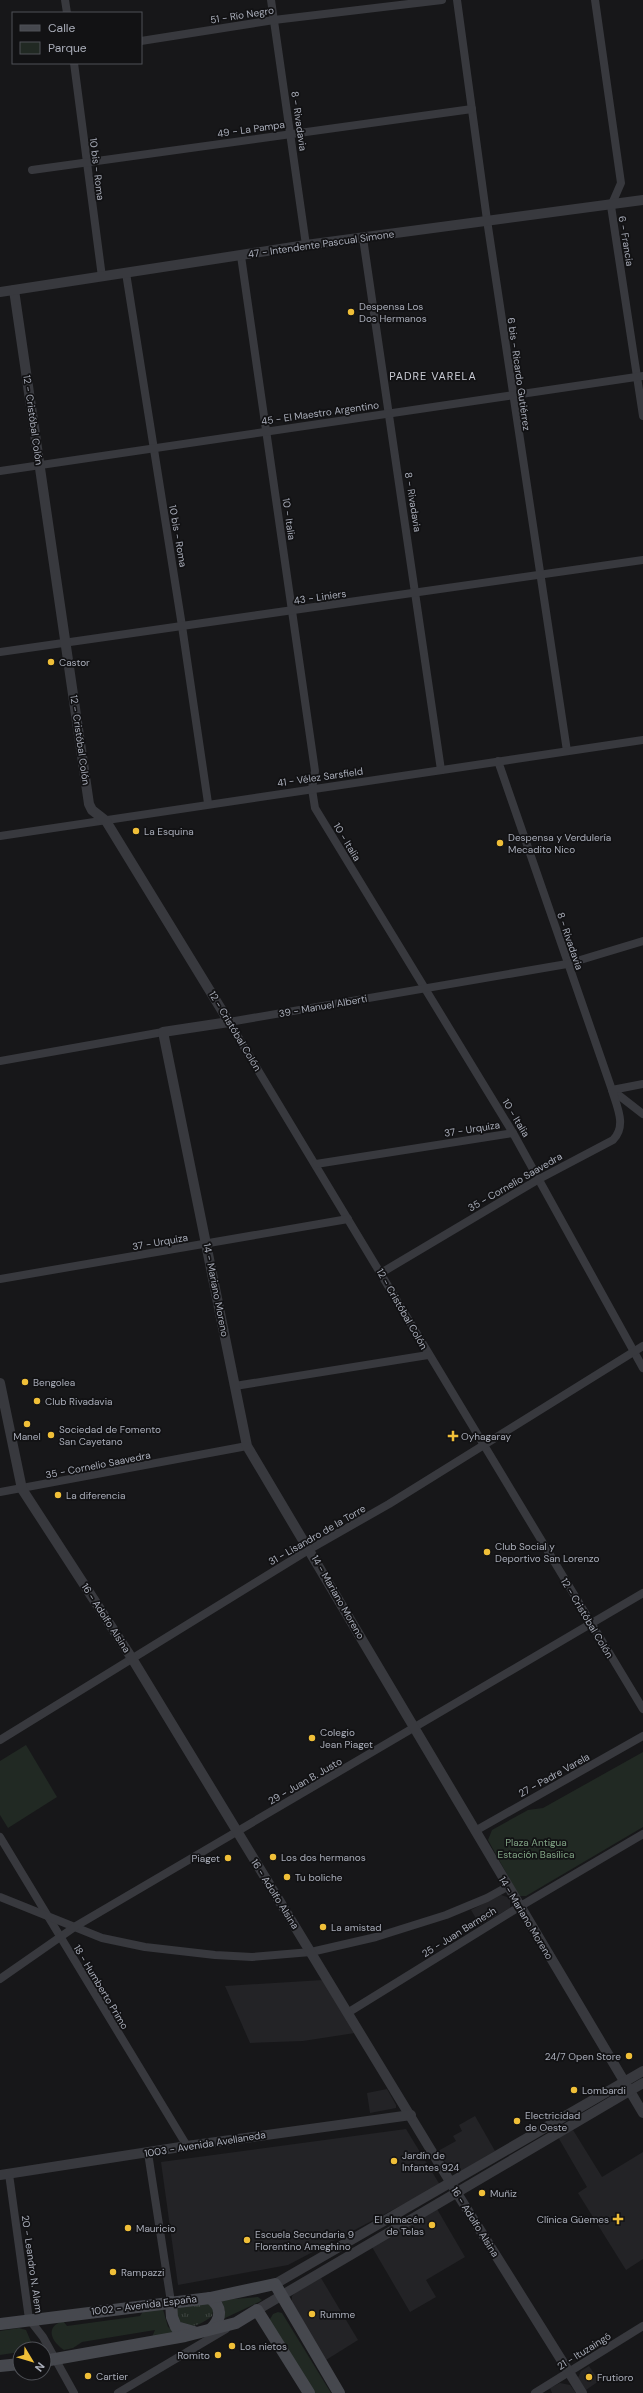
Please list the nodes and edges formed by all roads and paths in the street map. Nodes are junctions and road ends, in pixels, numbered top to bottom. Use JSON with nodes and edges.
{"nodes":[{"id":1,"x":65,"y":0,"type":"edge"},
{"id":2,"x":271,"y":0,"type":"edge"},
{"id":3,"x":442,"y":0,"type":"edge"},
{"id":4,"x":457,"y":0,"type":"edge"},
{"id":5,"x":595,"y":0,"type":"edge"},
{"id":6,"x":67,"y":12,"type":"edge"},
{"id":7,"x":274,"y":20,"type":"junction"},
{"id":8,"x":142,"y":41,"type":"edge"},
{"id":9,"x":74,"y":64,"type":"edge"},
{"id":10,"x":472,"y":109,"type":"junction"},
{"id":11,"x":290,"y":134,"type":"junction"},
{"id":12,"x":86,"y":163,"type":"junction"},
{"id":13,"x":32,"y":170,"type":"dead end"},
{"id":14,"x":643,"y":200,"type":"edge"},
{"id":15,"x":611,"y":206,"type":"junction"},
{"id":16,"x":486,"y":220,"type":"junction"},
{"id":17,"x":363,"y":238,"type":"junction"},
{"id":18,"x":306,"y":245,"type":"junction"},
{"id":19,"x":241,"y":256,"type":"junction"},
{"id":20,"x":126,"y":273,"type":"junction"},
{"id":21,"x":102,"y":277,"type":"junction"},
{"id":22,"x":14,"y":290,"type":"junction"},
{"id":23,"x":0,"y":292,"type":"edge"},
{"id":24,"x":640,"y":376,"type":"edge"},
{"id":25,"x":513,"y":396,"type":"junction"},
{"id":26,"x":389,"y":413,"type":"junction"},
{"id":27,"x":643,"y":416,"type":"edge"},
{"id":28,"x":267,"y":431,"type":"junction"},
{"id":29,"x":152,"y":447,"type":"junction"},
{"id":30,"x":40,"y":465,"type":"junction"},
{"id":31,"x":0,"y":471,"type":"edge"},
{"id":32,"x":643,"y":560,"type":"edge"},
{"id":33,"x":540,"y":575,"type":"junction"},
{"id":34,"x":416,"y":593,"type":"junction"},
{"id":35,"x":292,"y":611,"type":"junction"},
{"id":36,"x":182,"y":626,"type":"junction"},
{"id":37,"x":66,"y":642,"type":"junction"},
{"id":38,"x":0,"y":652,"type":"edge"},
{"id":39,"x":643,"y":740,"type":"edge"},
{"id":40,"x":567,"y":751,"type":"junction"},
{"id":41,"x":498,"y":761,"type":"junction"},
{"id":42,"x":441,"y":770,"type":"junction"},
{"id":43,"x":312,"y":789,"type":"junction"},
{"id":44,"x":208,"y":803,"type":"junction"},
{"id":45,"x":106,"y":820,"type":"junction"},
{"id":46,"x":0,"y":836,"type":"edge"},
{"id":47,"x":643,"y":941,"type":"edge"},
{"id":48,"x":567,"y":964,"type":"junction"},
{"id":49,"x":424,"y":988,"type":"junction"},
{"id":50,"x":229,"y":1022,"type":"junction"},
{"id":51,"x":163,"y":1032,"type":"junction"},
{"id":52,"x":0,"y":1061,"type":"edge"},
{"id":53,"x":643,"y":1084,"type":"edge"},
{"id":54,"x":612,"y":1090,"type":"junction"},
{"id":55,"x":643,"y":1114,"type":"edge"},
{"id":56,"x":513,"y":1133,"type":"junction"},
{"id":57,"x":316,"y":1164,"type":"junction"},
{"id":58,"x":539,"y":1178,"type":"junction"},
{"id":59,"x":348,"y":1219,"type":"junction"},
{"id":60,"x":208,"y":1244,"type":"junction"},
{"id":61,"x":381,"y":1273,"type":"junction"},
{"id":62,"x":0,"y":1279,"type":"edge"},
{"id":63,"x":643,"y":1346,"type":"edge"},
{"id":64,"x":634,"y":1352,"type":"junction"},
{"id":65,"x":428,"y":1354,"type":"junction"},
{"id":66,"x":643,"y":1368,"type":"edge"},
{"id":67,"x":0,"y":1383,"type":"edge"},
{"id":68,"x":235,"y":1386,"type":"junction"},
{"id":69,"x":247,"y":1446,"type":"junction"},
{"id":70,"x":483,"y":1446,"type":"junction"},
{"id":71,"x":22,"y":1489,"type":"junction"},
{"id":72,"x":0,"y":1492,"type":"edge"},
{"id":73,"x":310,"y":1549,"type":"junction"},
{"id":74,"x":643,"y":1593,"type":"edge"},
{"id":75,"x":591,"y":1623,"type":"junction"},
{"id":76,"x":133,"y":1660,"type":"junction"},
{"id":77,"x":643,"y":1709,"type":"edge"},
{"id":78,"x":415,"y":1728,"type":"junction"},
{"id":79,"x":643,"y":1736,"type":"edge"},
{"id":80,"x":0,"y":1740,"type":"edge"},
{"id":81,"x":475,"y":1831,"type":"junction"},
{"id":82,"x":237,"y":1832,"type":"junction"},
{"id":83,"x":643,"y":1834,"type":"edge"},
{"id":84,"x":0,"y":1837,"type":"edge"},
{"id":85,"x":507,"y":1887,"type":"junction"},
{"id":86,"x":0,"y":1897,"type":"edge"},
{"id":87,"x":519,"y":1907,"type":"junction"},
{"id":88,"x":45,"y":1914,"type":"junction"},
{"id":89,"x":76,"y":1926,"type":"junction"},
{"id":90,"x":59,"y":1936,"type":"junction"},
{"id":91,"x":311,"y":1952,"type":"junction"},
{"id":92,"x":0,"y":1979,"type":"edge"},
{"id":93,"x":349,"y":2012,"type":"junction"},
{"id":94,"x":643,"y":2071,"type":"edge"},
{"id":95,"x":624,"y":2082,"type":"junction"},
{"id":96,"x":643,"y":2083,"type":"edge"},
{"id":97,"x":630,"y":2091,"type":"junction"},
{"id":98,"x":643,"y":2113,"type":"edge"},
{"id":99,"x":411,"y":2115,"type":"junction"},
{"id":100,"x":187,"y":2146,"type":"junction"},
{"id":101,"x":148,"y":2153,"type":"junction"},
{"id":102,"x":5,"y":2174,"type":"edge"},
{"id":103,"x":451,"y":2183,"type":"junction"},
{"id":104,"x":457,"y":2192,"type":"junction"},
{"id":105,"x":278,"y":2290,"type":"junction"},
{"id":106,"x":210,"y":2298,"type":"junction"},
{"id":107,"x":171,"y":2302,"type":"junction"},
{"id":108,"x":257,"y":2310,"type":"junction"},
{"id":109,"x":29,"y":2320,"type":"junction"},
{"id":110,"x":236,"y":2323,"type":"junction"},
{"id":111,"x":0,"y":2324,"type":"edge"},
{"id":112,"x":643,"y":2326,"type":"edge"},
{"id":113,"x":211,"y":2329,"type":"junction"},
{"id":114,"x":196,"y":2333,"type":"junction"},
{"id":115,"x":44,"y":2341,"type":"edge"},
{"id":116,"x":52,"y":2360,"type":"edge"},
{"id":117,"x":52,"y":2363,"type":"edge"},
{"id":118,"x":12,"y":2365,"type":"edge"},
{"id":119,"x":0,"y":2366,"type":"edge"},
{"id":120,"x":569,"y":2373,"type":"junction"},
{"id":121,"x":74,"y":2393,"type":"edge"},
{"id":122,"x":118,"y":2393,"type":"edge"},
{"id":123,"x":309,"y":2393,"type":"edge"},
{"id":124,"x":338,"y":2393,"type":"edge"},
{"id":125,"x":535,"y":2393,"type":"edge"},
{"id":126,"x":582,"y":2393,"type":"edge"}],
"edges":[{"from":1,"to":6,"type":"street"},
{"from":2,"to":7,"type":"street","name":"8 - Rivadavia"},
{"from":3,"to":7,"type":"street","name":"51 - Río Negro"},
{"from":4,"to":10,"type":"street","name":"6 bis - Ricardo Gutiérrez"},
{"from":5,"to":15,"type":"street","name":"6 - Francia"},
{"from":7,"to":8,"type":"street","name":"51 - Río Negro"},
{"from":7,"to":11,"type":"street","name":"8 - Rivadavia"},
{"from":9,"to":12,"type":"street","name":"10 bis - Roma"},
{"from":10,"to":11,"type":"street","name":"49 - La Pampa"},
{"from":10,"to":16,"type":"street","name":"6 bis - Ricardo Gutiérrez"},
{"from":11,"to":12,"type":"street","name":"49 - La Pampa"},
{"from":11,"to":18,"type":"street","name":"8 - Rivadavia"},
{"from":12,"to":13,"type":"street","name":"49 - La Pampa"},
{"from":12,"to":21,"type":"street","name":"10 bis - Roma"},
{"from":14,"to":15,"type":"street","name":"47 - Intendente Pascual Simone"},
{"from":15,"to":16,"type":"street","name":"47 - Intendente Pascual Simone"},
{"from":15,"to":24,"type":"street","name":"6 - Francia"},
{"from":16,"to":17,"type":"street","name":"47 - Intendente Pascual Simone"},
{"from":16,"to":25,"type":"street","name":"6 bis - Ricardo Gutiérrez"},
{"from":17,"to":18,"type":"street","name":"47 - Intendente Pascual Simone"},
{"from":17,"to":26,"type":"street","name":"8 - Rivadavia"},
{"from":18,"to":19,"type":"street","name":"47 - Intendente Pascual Simone"},
{"from":19,"to":20,"type":"street","name":"47 - Intendente Pascual Simone"},
{"from":19,"to":28,"type":"street","name":"10 - Italia"},
{"from":20,"to":21,"type":"street","name":"47 - Intendente Pascual Simone"},
{"from":20,"to":29,"type":"street","name":"10 bis - Roma"},
{"from":21,"to":22,"type":"street","name":"47 - Intendente Pascual Simone"},
{"from":22,"to":23,"type":"street","name":"47 - Intendente Pascual Simone"},
{"from":22,"to":30,"type":"street","name":"12 - Cristóbal Colón"},
{"from":24,"to":25,"type":"street","name":"45 - El Maestro Argentino"},
{"from":24,"to":27,"type":"street","name":"6 - Francia"},
{"from":25,"to":26,"type":"street","name":"45 - El Maestro Argentino"},
{"from":25,"to":33,"type":"street","name":"6 bis - Ricardo Gutiérrez"},
{"from":26,"to":28,"type":"street","name":"45 - El Maestro Argentino"},
{"from":26,"to":34,"type":"street","name":"8 - Rivadavia"},
{"from":28,"to":29,"type":"street","name":"45 - El Maestro Argentino"},
{"from":28,"to":35,"type":"street","name":"10 - Italia"},
{"from":29,"to":30,"type":"street","name":"45 - El Maestro Argentino"},
{"from":29,"to":36,"type":"street","name":"10 bis - Roma"},
{"from":30,"to":31,"type":"street","name":"45 - El Maestro Argentino"},
{"from":30,"to":37,"type":"street","name":"12 - Cristóbal Colón"},
{"from":32,"to":33,"type":"street","name":"43 - Liniers"},
{"from":33,"to":34,"type":"street","name":"43 - Liniers"},
{"from":33,"to":40,"type":"street","name":"6 bis - Ricardo Gutiérrez"},
{"from":34,"to":35,"type":"street","name":"43 - Liniers"},
{"from":34,"to":42,"type":"street","name":"8 - Rivadavia"},
{"from":35,"to":36,"type":"street","name":"43 - Liniers"},
{"from":35,"to":43,"type":"street","name":"10 - Italia"},
{"from":36,"to":37,"type":"street","name":"43 - Liniers"},
{"from":36,"to":44,"type":"street","name":"10 bis - Roma"},
{"from":37,"to":38,"type":"street","name":"43 - Liniers"},
{"from":37,"to":45,"type":"street","name":"12 - Cristóbal Colón"},
{"from":39,"to":40,"type":"street","name":"41 - Vélez Sarsfield"},
{"from":40,"to":41,"type":"street","name":"41 - Vélez Sarsfield"},
{"from":41,"to":42,"type":"street","name":"41 - Vélez Sarsfield"},
{"from":41,"to":48,"type":"street","name":"8 - Rivadavia"},
{"from":42,"to":43,"type":"street","name":"41 - Vélez Sarsfield"},
{"from":43,"to":44,"type":"street","name":"41 - Vélez Sarsfield"},
{"from":43,"to":49,"type":"street","name":"10 - Italia"},
{"from":44,"to":45,"type":"street","name":"41 - Vélez Sarsfield"},
{"from":45,"to":46,"type":"street","name":"41 - Vélez Sarsfield"},
{"from":45,"to":50,"type":"street","name":"12 - Cristóbal Colón"},
{"from":47,"to":48,"type":"street","name":"39 - Manuel Alberti"},
{"from":48,"to":49,"type":"street","name":"39 - Manuel Alberti"},
{"from":48,"to":54,"type":"street","name":"8 - Rivadavia"},
{"from":49,"to":50,"type":"street","name":"39 - Manuel Alberti"},
{"from":49,"to":56,"type":"street","name":"10 - Italia"},
{"from":50,"to":51,"type":"street","name":"39 - Manuel Alberti"},
{"from":50,"to":57,"type":"street","name":"12 - Cristóbal Colón"},
{"from":51,"to":52,"type":"street","name":"39 - Manuel Alberti"},
{"from":51,"to":60,"type":"street","name":"14 - Mariano Moreno"},
{"from":53,"to":54,"type":"street"},
{"from":54,"to":55,"type":"street"},
{"from":54,"to":58,"type":"street","name":"35 - Cornelio Saavedra"},
{"from":56,"to":57,"type":"street","name":"37 - Urquiza"},
{"from":56,"to":58,"type":"street","name":"10 - Italia"},
{"from":57,"to":59,"type":"street","name":"12 - Cristóbal Colón"},
{"from":58,"to":61,"type":"street","name":"35 - Cornelio Saavedra"},
{"from":58,"to":64,"type":"street","name":"10 - Italia"},
{"from":59,"to":60,"type":"street","name":"37 - Urquiza"},
{"from":59,"to":61,"type":"street","name":"12 - Cristóbal Colón"},
{"from":60,"to":62,"type":"street","name":"37 - Urquiza"},
{"from":60,"to":68,"type":"street","name":"14 - Mariano Moreno"},
{"from":61,"to":65,"type":"street","name":"12 - Cristóbal Colón"},
{"from":63,"to":64,"type":"street","name":"31 - Lisandro de la Torre"},
{"from":64,"to":66,"type":"street","name":"10 - Italia"},
{"from":64,"to":70,"type":"street","name":"31 - Lisandro de la Torre"},
{"from":65,"to":68,"type":"street"},
{"from":65,"to":70,"type":"street","name":"12 - Cristóbal Colón"},
{"from":67,"to":71,"type":"street","name":"16 - Adolfo Alsina"},
{"from":68,"to":69,"type":"street","name":"14 - Mariano Moreno"},
{"from":69,"to":71,"type":"street","name":"35 - Cornelio Saavedra"},
{"from":69,"to":73,"type":"street","name":"14 - Mariano Moreno"},
{"from":70,"to":73,"type":"street","name":"31 - Lisandro de la Torre"},
{"from":70,"to":75,"type":"street","name":"12 - Cristóbal Colón"},
{"from":71,"to":72,"type":"street","name":"35 - Cornelio Saavedra"},
{"from":71,"to":76,"type":"street","name":"16 - Adolfo Alsina"},
{"from":73,"to":76,"type":"street","name":"31 - Lisandro de la Torre"},
{"from":73,"to":78,"type":"street","name":"14 - Mariano Moreno"},
{"from":74,"to":75,"type":"street","name":"29 - Juan B. Justo"},
{"from":75,"to":77,"type":"street","name":"12 - Cristóbal Colón"},
{"from":75,"to":78,"type":"street","name":"29 - Juan B. Justo"},
{"from":76,"to":80,"type":"street","name":"31 - Lisandro de la Torre"},
{"from":76,"to":82,"type":"street","name":"16 - Adolfo Alsina"},
{"from":78,"to":81,"type":"street","name":"14 - Mariano Moreno"},
{"from":78,"to":82,"type":"street","name":"29 - Juan B. Justo"},
{"from":79,"to":81,"type":"street","name":"27 - Padre Varela"},
{"from":81,"to":85,"type":"street","name":"14 - Mariano Moreno"},
{"from":82,"to":89,"type":"street","name":"29 - Juan B. Justo"},
{"from":82,"to":91,"type":"street","name":"16 - Adolfo Alsina"},
{"from":83,"to":87,"type":"street","name":"25 - Juan Barnech"},
{"from":84,"to":88,"type":"street","name":"18 - Humberto Primo"},
{"from":85,"to":87,"type":"street","name":"14 - Mariano Moreno"},
{"from":85,"to":91,"type":"street"},
{"from":86,"to":88,"type":"street"},
{"from":87,"to":93,"type":"street","name":"25 - Juan Barnech"},
{"from":87,"to":95,"type":"street","name":"14 - Mariano Moreno"},
{"from":88,"to":89,"type":"street"},
{"from":88,"to":90,"type":"street","name":"18 - Humberto Primo"},
{"from":89,"to":90,"type":"street","name":"29 - Juan B. Justo"},
{"from":89,"to":91,"type":"street"},
{"from":90,"to":92,"type":"street","name":"29 - Juan B. Justo"},
{"from":90,"to":100,"type":"street","name":"18 - Humberto Primo"},
{"from":91,"to":93,"type":"street","name":"16 - Adolfo Alsina"},
{"from":93,"to":99,"type":"street","name":"16 - Adolfo Alsina"},
{"from":94,"to":95,"type":"street"},
{"from":95,"to":97,"type":"street","name":"14 - Mariano Moreno"},
{"from":95,"to":103,"type":"street"},
{"from":96,"to":97,"type":"street"},
{"from":97,"to":98,"type":"street","name":"14 - Mariano Moreno"},
{"from":97,"to":104,"type":"street"},
{"from":99,"to":100,"type":"street","name":"1003 - Avenida Avellaneda"},
{"from":99,"to":103,"type":"street","name":"16 - Adolfo Alsina"},
{"from":100,"to":101,"type":"street","name":"1003 - Avenida Avellaneda"},
{"from":101,"to":102,"type":"street","name":"1003 - Avenida Avellaneda"},
{"from":101,"to":107,"type":"street"},
{"from":102,"to":109,"type":"street","name":"20 - Leandro N. Alem"},
{"from":103,"to":104,"type":"street","name":"16 - Adolfo Alsina"},
{"from":103,"to":105,"type":"street"},
{"from":104,"to":105,"type":"street"},
{"from":104,"to":120,"type":"street","name":"16 - Adolfo Alsina"},
{"from":105,"to":106,"type":"main road","name":"1002 - Avenida España"},
{"from":105,"to":108,"type":"street"},
{"from":105,"to":124,"type":"main road"},
{"from":106,"to":107,"type":"main road","name":"1002 - Avenida España"},
{"from":106,"to":113,"type":"main road"},
{"from":107,"to":109,"type":"main road","name":"1002 - Avenida España"},
{"from":107,"to":114,"type":"main road"},
{"from":108,"to":110,"type":"main road"},
{"from":108,"to":123,"type":"main road"},
{"from":109,"to":111,"type":"main road","name":"1002 - Avenida España"},
{"from":109,"to":115,"type":"street","name":"20 - Leandro N. Alem"},
{"from":110,"to":113,"type":"main road"},
{"from":110,"to":122,"type":"street"},
{"from":112,"to":120,"type":"street","name":"21 - Ituzaingó"},
{"from":113,"to":114,"type":"main road"},
{"from":114,"to":116,"type":"main road"},
{"from":117,"to":121,"type":"street","name":"20 - Leandro N. Alem"},
{"from":118,"to":119,"type":"main road"},
{"from":120,"to":125,"type":"street","name":"21 - Ituzaingó"},
{"from":120,"to":126,"type":"street","name":"16 - Adolfo Alsina"}]}
